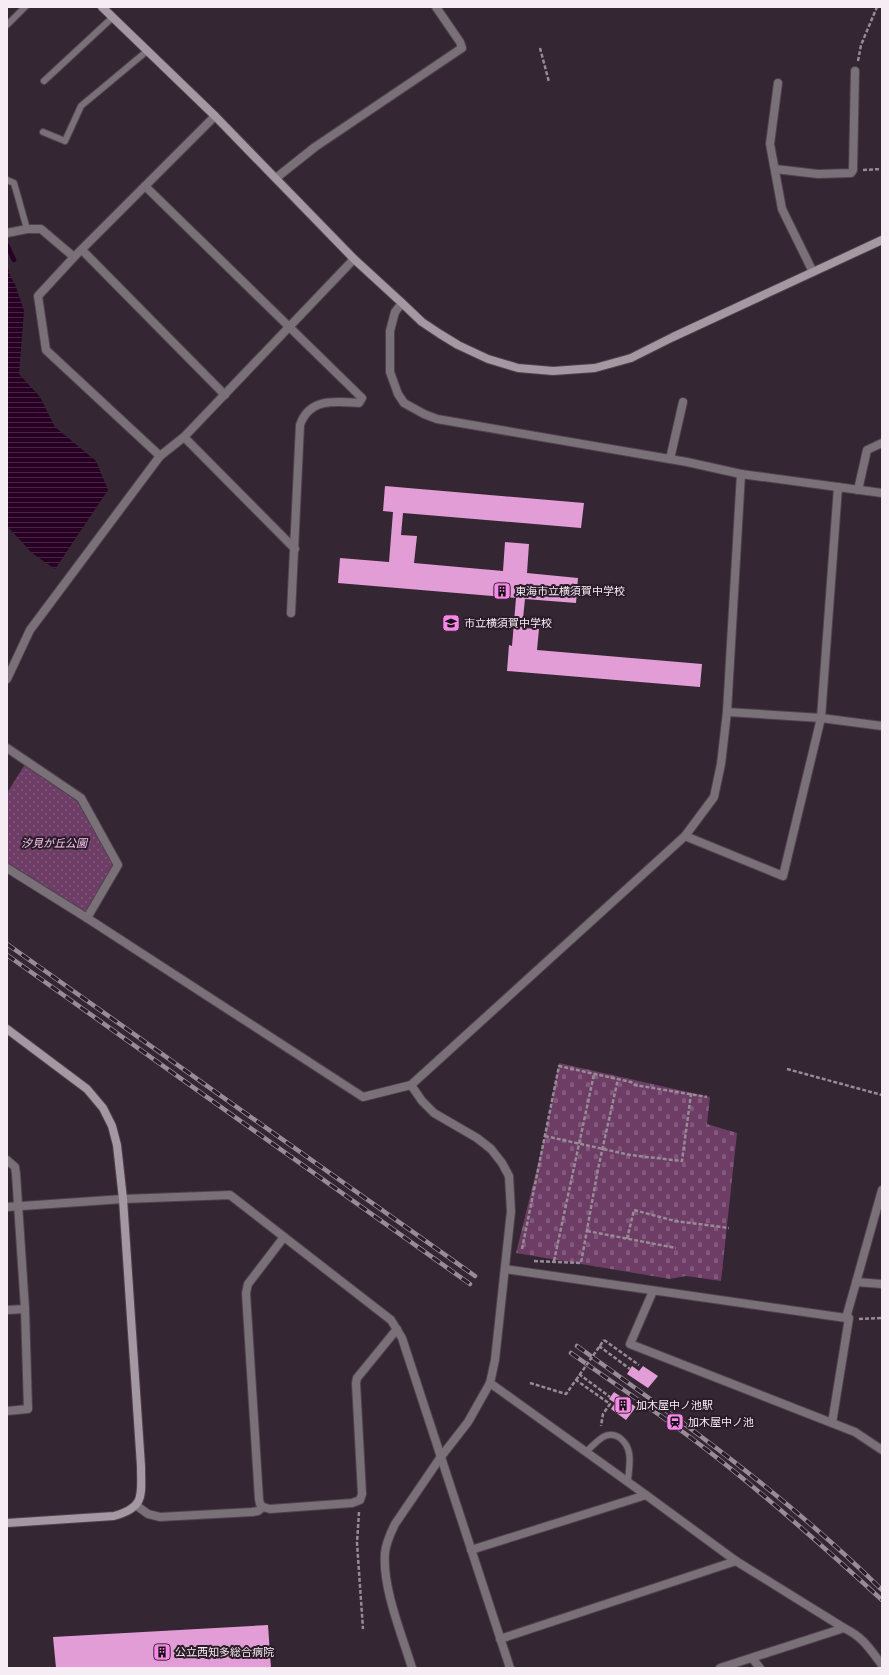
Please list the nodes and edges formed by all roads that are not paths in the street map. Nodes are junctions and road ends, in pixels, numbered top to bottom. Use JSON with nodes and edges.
{"nodes":[{"id":1,"x":25,"y":7,"type":"edge"},
{"id":2,"x":102,"y":7,"type":"edge"},
{"id":3,"x":436,"y":7,"type":"edge"},
{"id":4,"x":113,"y":17,"type":"junction"},
{"id":5,"x":7,"y":25,"type":"edge"},
{"id":6,"x":147,"y":52,"type":"junction"},
{"id":7,"x":855,"y":71,"type":"road end"},
{"id":8,"x":44,"y":82,"type":"dead end"},
{"id":9,"x":778,"y":83,"type":"dead end"},
{"id":10,"x":215,"y":116,"type":"junction"},
{"id":11,"x":43,"y":132,"type":"dead end"},
{"id":12,"x":775,"y":169,"type":"junction"},
{"id":13,"x":276,"y":178,"type":"junction"},
{"id":14,"x":7,"y":180,"type":"edge"},
{"id":15,"x":145,"y":186,"type":"junction"},
{"id":16,"x":27,"y":229,"type":"junction"},
{"id":17,"x":7,"y":233,"type":"edge"},
{"id":18,"x":882,"y":240,"type":"edge"},
{"id":19,"x":82,"y":250,"type":"junction"},
{"id":20,"x":74,"y":257,"type":"junction"},
{"id":21,"x":354,"y":259,"type":"junction"},
{"id":22,"x":813,"y":272,"type":"junction"},
{"id":23,"x":402,"y":303,"type":"junction"},
{"id":24,"x":289,"y":327,"type":"junction"},
{"id":25,"x":225,"y":395,"type":"junction"},
{"id":26,"x":683,"y":402,"type":"dead end"},
{"id":27,"x":184,"y":437,"type":"junction"},
{"id":28,"x":882,"y":443,"type":"edge"},
{"id":29,"x":160,"y":456,"type":"junction"},
{"id":30,"x":670,"y":459,"type":"junction"},
{"id":31,"x":742,"y":474,"type":"junction"},
{"id":32,"x":838,"y":488,"type":"junction"},
{"id":33,"x":858,"y":490,"type":"junction"},
{"id":34,"x":882,"y":493,"type":"edge"},
{"id":35,"x":295,"y":549,"type":"junction"},
{"id":36,"x":291,"y":613,"type":"dead end"},
{"id":37,"x":7,"y":679,"type":"edge"},
{"id":38,"x":727,"y":712,"type":"junction"},
{"id":39,"x":821,"y":718,"type":"junction"},
{"id":40,"x":882,"y":726,"type":"edge"},
{"id":41,"x":7,"y":748,"type":"edge"},
{"id":42,"x":685,"y":836,"type":"junction"},
{"id":43,"x":7,"y":868,"type":"edge"},
{"id":44,"x":87,"y":918,"type":"junction"},
{"id":45,"x":7,"y":1029,"type":"edge"},
{"id":46,"x":411,"y":1085,"type":"junction"},
{"id":47,"x":7,"y":1160,"type":"edge"},
{"id":48,"x":882,"y":1190,"type":"edge"},
{"id":49,"x":123,"y":1199,"type":"junction"},
{"id":50,"x":18,"y":1206,"type":"junction"},
{"id":51,"x":7,"y":1207,"type":"edge"},
{"id":52,"x":284,"y":1236,"type":"junction"},
{"id":53,"x":505,"y":1269,"type":"junction"},
{"id":54,"x":856,"y":1282,"type":"junction"},
{"id":55,"x":882,"y":1284,"type":"edge"},
{"id":56,"x":653,"y":1291,"type":"junction"},
{"id":57,"x":25,"y":1309,"type":"junction"},
{"id":58,"x":7,"y":1310,"type":"edge"},
{"id":59,"x":849,"y":1318,"type":"road end"},
{"id":60,"x":397,"y":1329,"type":"junction"},
{"id":61,"x":490,"y":1383,"type":"junction"},
{"id":62,"x":7,"y":1411,"type":"edge"},
{"id":63,"x":832,"y":1423,"type":"junction"},
{"id":64,"x":882,"y":1450,"type":"edge"},
{"id":65,"x":586,"y":1452,"type":"junction"},
{"id":66,"x":440,"y":1458,"type":"junction"},
{"id":67,"x":628,"y":1481,"type":"junction"},
{"id":68,"x":646,"y":1495,"type":"junction"},
{"id":69,"x":137,"y":1506,"type":"junction"},
{"id":70,"x":263,"y":1507,"type":"junction"},
{"id":71,"x":7,"y":1523,"type":"edge"},
{"id":72,"x":471,"y":1550,"type":"junction"},
{"id":73,"x":736,"y":1561,"type":"junction"},
{"id":74,"x":844,"y":1628,"type":"junction"},
{"id":75,"x":500,"y":1639,"type":"junction"},
{"id":76,"x":752,"y":1658,"type":"junction"},
{"id":77,"x":882,"y":1665,"type":"edge"},
{"id":78,"x":412,"y":1668,"type":"edge"},
{"id":79,"x":510,"y":1668,"type":"edge"},
{"id":80,"x":720,"y":1668,"type":"edge"},
{"id":81,"x":760,"y":1668,"type":"edge"}],
"edges":[{"from":1,"to":5,"type":"lane"},
{"from":2,"to":4,"type":"street"},
{"from":3,"to":13,"type":"street"},
{"from":4,"to":6,"type":"street"},
{"from":4,"to":8,"type":"lane"},
{"from":6,"to":10,"type":"street"},
{"from":6,"to":11,"type":"lane"},
{"from":7,"to":12,"type":"street"},
{"from":9,"to":12,"type":"street"},
{"from":10,"to":13,"type":"street"},
{"from":10,"to":15,"type":"street"},
{"from":12,"to":22,"type":"street"},
{"from":13,"to":21,"type":"street"},
{"from":14,"to":16,"type":"lane"},
{"from":15,"to":19,"type":"street"},
{"from":15,"to":24,"type":"street"},
{"from":16,"to":17,"type":"street"},
{"from":16,"to":20,"type":"street"},
{"from":18,"to":22,"type":"street"},
{"from":19,"to":20,"type":"street"},
{"from":19,"to":25,"type":"street"},
{"from":20,"to":29,"type":"street"},
{"from":21,"to":23,"type":"street"},
{"from":21,"to":24,"type":"street"},
{"from":22,"to":23,"type":"street"},
{"from":23,"to":30,"type":"street"},
{"from":24,"to":25,"type":"street"},
{"from":24,"to":35,"type":"street"},
{"from":25,"to":27,"type":"street"},
{"from":26,"to":30,"type":"street"},
{"from":27,"to":29,"type":"street"},
{"from":27,"to":35,"type":"street"},
{"from":28,"to":33,"type":"street"},
{"from":29,"to":37,"type":"street"},
{"from":30,"to":31,"type":"street"},
{"from":31,"to":32,"type":"street"},
{"from":31,"to":38,"type":"street"},
{"from":32,"to":33,"type":"street"},
{"from":32,"to":39,"type":"street"},
{"from":33,"to":34,"type":"street"},
{"from":35,"to":36,"type":"street"},
{"from":38,"to":39,"type":"street"},
{"from":38,"to":42,"type":"street"},
{"from":39,"to":40,"type":"street"},
{"from":39,"to":42,"type":"street"},
{"from":41,"to":44,"type":"street"},
{"from":42,"to":46,"type":"street"},
{"from":43,"to":44,"type":"street"},
{"from":44,"to":46,"type":"street"},
{"from":45,"to":49,"type":"street"},
{"from":46,"to":53,"type":"street"},
{"from":47,"to":50,"type":"street"},
{"from":48,"to":54,"type":"street"},
{"from":49,"to":50,"type":"street"},
{"from":49,"to":52,"type":"street"},
{"from":49,"to":69,"type":"street"},
{"from":50,"to":51,"type":"street"},
{"from":50,"to":57,"type":"street"},
{"from":52,"to":60,"type":"street"},
{"from":52,"to":70,"type":"street"},
{"from":53,"to":56,"type":"street"},
{"from":53,"to":61,"type":"street"},
{"from":54,"to":55,"type":"street"},
{"from":54,"to":56,"type":"street"},
{"from":56,"to":63,"type":"street"},
{"from":57,"to":58,"type":"street"},
{"from":57,"to":62,"type":"street"},
{"from":59,"to":63,"type":"street"},
{"from":60,"to":66,"type":"street"},
{"from":60,"to":70,"type":"street"},
{"from":61,"to":65,"type":"street"},
{"from":61,"to":66,"type":"street"},
{"from":63,"to":64,"type":"street"},
{"from":65,"to":67,"type":"street"},
{"from":65,"to":67,"type":"lane"},
{"from":66,"to":72,"type":"street"},
{"from":66,"to":78,"type":"street"},
{"from":67,"to":68,"type":"street"},
{"from":68,"to":72,"type":"street"},
{"from":68,"to":73,"type":"street"},
{"from":69,"to":70,"type":"street"},
{"from":69,"to":71,"type":"street"},
{"from":72,"to":75,"type":"street"},
{"from":73,"to":74,"type":"street"},
{"from":73,"to":75,"type":"street"},
{"from":74,"to":76,"type":"street"},
{"from":74,"to":77,"type":"street"},
{"from":75,"to":79,"type":"street"},
{"from":76,"to":80,"type":"street"},
{"from":76,"to":81,"type":"street"}]}
